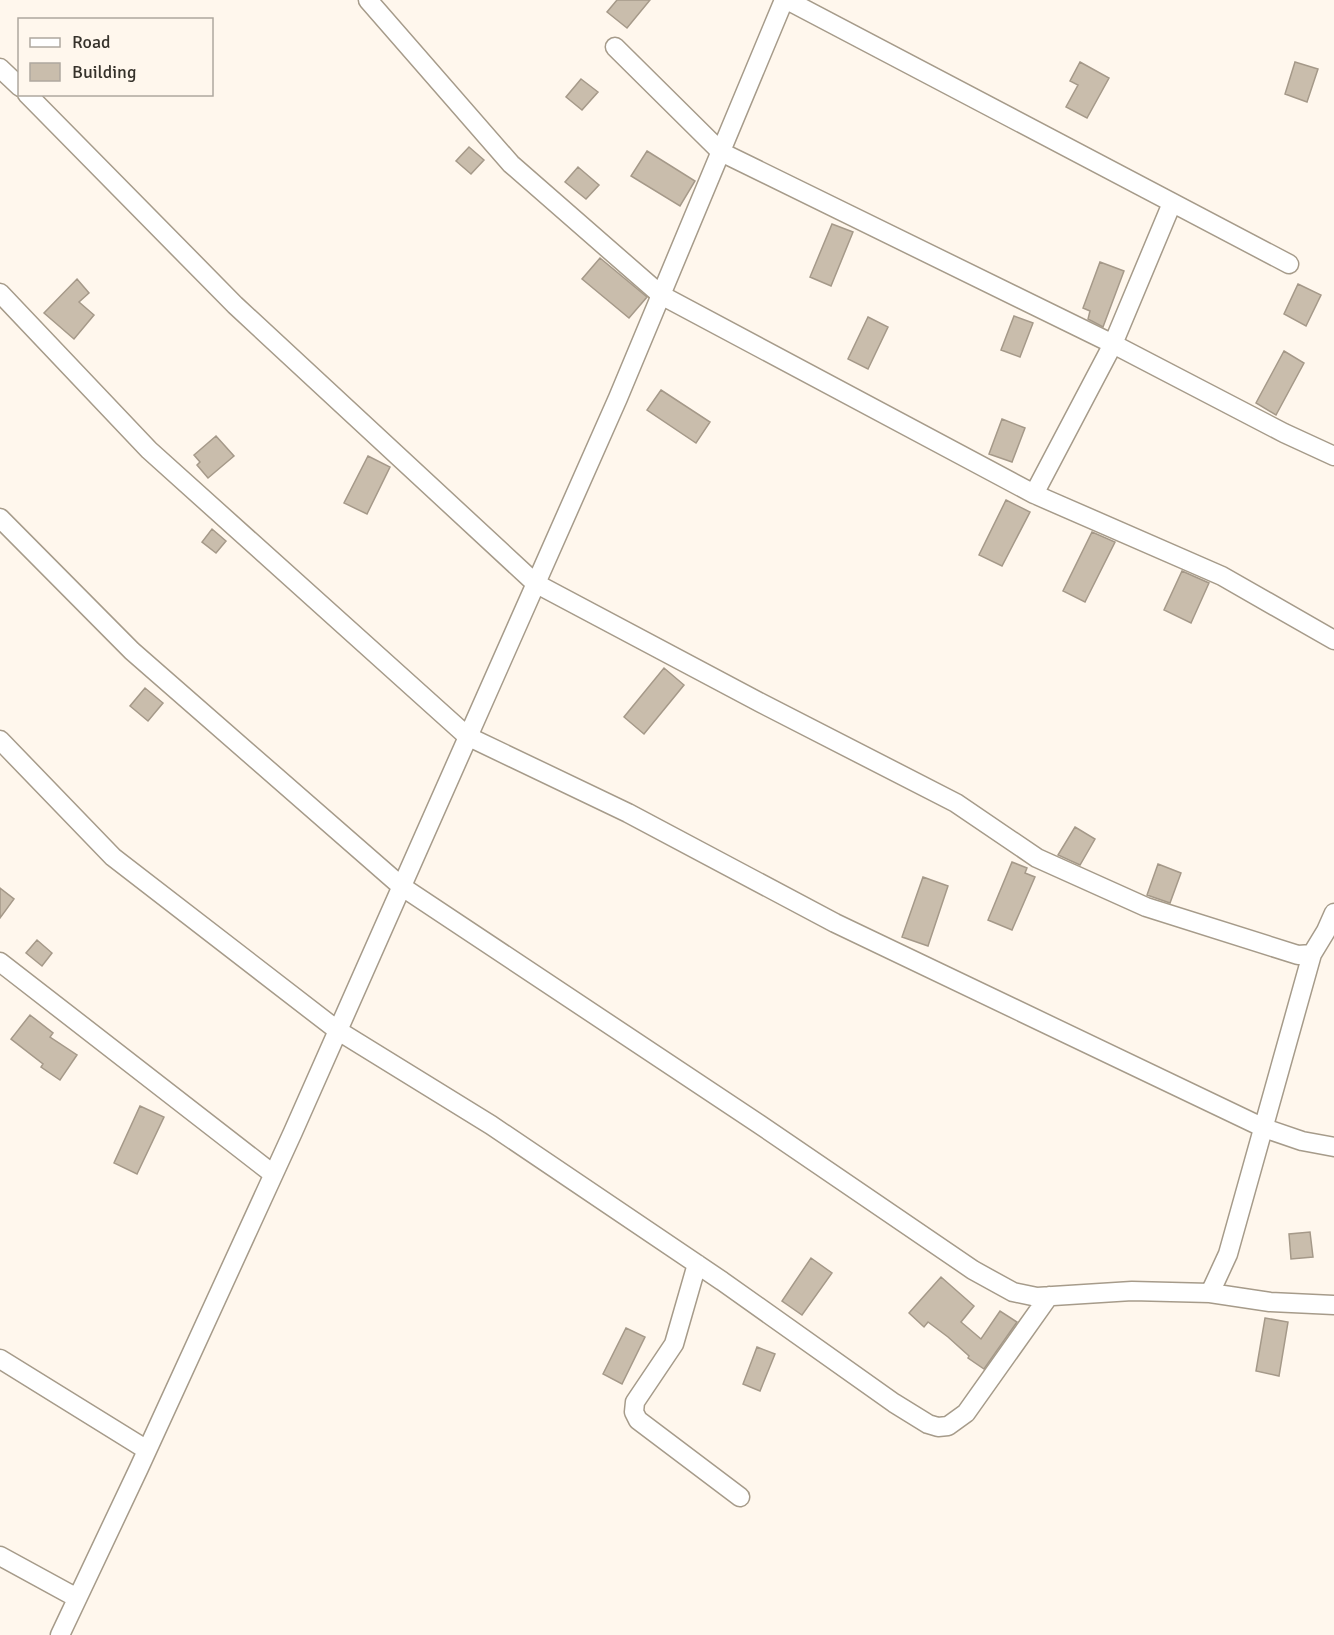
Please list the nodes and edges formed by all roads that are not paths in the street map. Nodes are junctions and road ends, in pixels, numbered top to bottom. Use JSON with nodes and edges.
{"nodes":[{"id":1,"x":368,"y":0,"type":"edge"},
{"id":2,"x":786,"y":0,"type":"edge"},
{"id":3,"x":615,"y":47,"type":"dead end"},
{"id":4,"x":0,"y":68,"type":"edge"},
{"id":5,"x":18,"y":85,"type":"edge"},
{"id":6,"x":29,"y":96,"type":"edge"},
{"id":7,"x":721,"y":152,"type":"junction"},
{"id":8,"x":1172,"y":203,"type":"junction"},
{"id":9,"x":1289,"y":264,"type":"dead end"},
{"id":10,"x":0,"y":292,"type":"edge"},
{"id":11,"x":661,"y":295,"type":"junction"},
{"id":12,"x":1113,"y":344,"type":"junction"},
{"id":13,"x":1334,"y":456,"type":"edge"},
{"id":14,"x":1034,"y":494,"type":"junction"},
{"id":15,"x":0,"y":518,"type":"edge"},
{"id":16,"x":535,"y":583,"type":"junction"},
{"id":17,"x":1334,"y":640,"type":"edge"},
{"id":18,"x":467,"y":736,"type":"junction"},
{"id":19,"x":0,"y":740,"type":"edge"},
{"id":20,"x":401,"y":886,"type":"junction"},
{"id":21,"x":1334,"y":913,"type":"edge"},
{"id":22,"x":1312,"y":954,"type":"junction"},
{"id":23,"x":0,"y":962,"type":"edge"},
{"id":24,"x":337,"y":1030,"type":"junction"},
{"id":25,"x":1264,"y":1128,"type":"junction"},
{"id":26,"x":1334,"y":1147,"type":"edge"},
{"id":27,"x":273,"y":1174,"type":"junction"},
{"id":28,"x":697,"y":1264,"type":"junction"},
{"id":29,"x":1210,"y":1293,"type":"junction"},
{"id":30,"x":1049,"y":1296,"type":"junction"},
{"id":31,"x":1334,"y":1305,"type":"edge"},
{"id":32,"x":0,"y":1359,"type":"edge"},
{"id":33,"x":147,"y":1449,"type":"junction"},
{"id":34,"x":740,"y":1497,"type":"dead end"},
{"id":35,"x":0,"y":1556,"type":"edge"},
{"id":36,"x":77,"y":1598,"type":"junction"},
{"id":37,"x":60,"y":1635,"type":"edge"}],
"edges":[{"from":1,"to":11,"type":"street"},
{"from":2,"to":7,"type":"street"},
{"from":2,"to":8,"type":"street"},
{"from":3,"to":7,"type":"street"},
{"from":4,"to":5,"type":"street"},
{"from":6,"to":16,"type":"street"},
{"from":7,"to":11,"type":"street"},
{"from":7,"to":12,"type":"street"},
{"from":8,"to":9,"type":"street"},
{"from":8,"to":12,"type":"street"},
{"from":10,"to":18,"type":"street"},
{"from":11,"to":14,"type":"street"},
{"from":11,"to":16,"type":"street"},
{"from":12,"to":13,"type":"street"},
{"from":12,"to":14,"type":"street"},
{"from":14,"to":17,"type":"street"},
{"from":15,"to":20,"type":"street"},
{"from":16,"to":18,"type":"street"},
{"from":16,"to":22,"type":"street"},
{"from":18,"to":20,"type":"street"},
{"from":18,"to":25,"type":"street"},
{"from":19,"to":24,"type":"street"},
{"from":20,"to":24,"type":"street"},
{"from":20,"to":30,"type":"street"},
{"from":21,"to":22,"type":"street"},
{"from":22,"to":25,"type":"street"},
{"from":23,"to":27,"type":"street"},
{"from":24,"to":27,"type":"street"},
{"from":24,"to":28,"type":"street"},
{"from":25,"to":26,"type":"street"},
{"from":25,"to":29,"type":"street"},
{"from":27,"to":33,"type":"street"},
{"from":28,"to":30,"type":"street"},
{"from":28,"to":34,"type":"street"},
{"from":29,"to":30,"type":"street"},
{"from":29,"to":31,"type":"street"},
{"from":32,"to":33,"type":"street"},
{"from":33,"to":36,"type":"street"},
{"from":35,"to":36,"type":"street"},
{"from":36,"to":37,"type":"street"}]}
